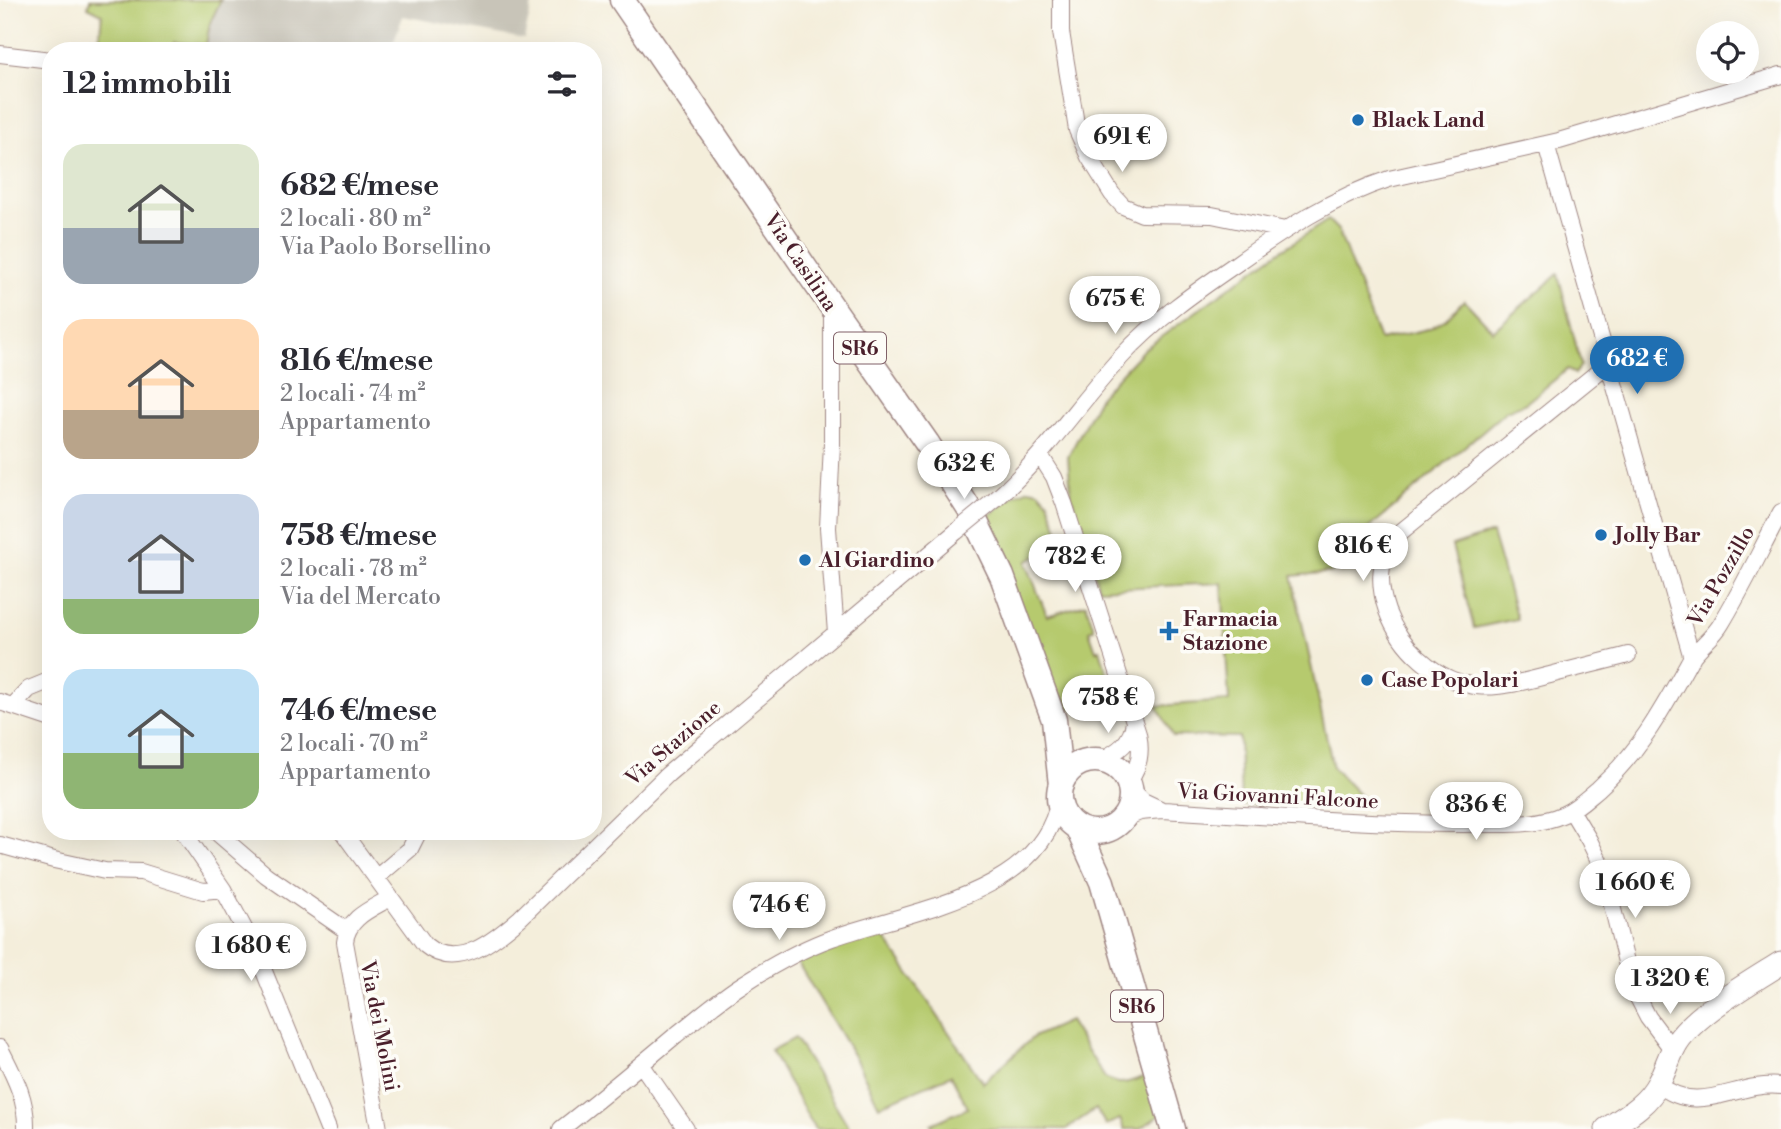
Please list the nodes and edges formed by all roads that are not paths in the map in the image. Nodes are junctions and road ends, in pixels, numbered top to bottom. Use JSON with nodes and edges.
{"nodes":[{"id":1,"x":622,"y":0,"type":"edge"},
{"id":2,"x":1061,"y":0,"type":"edge"},
{"id":3,"x":0,"y":54,"type":"edge"},
{"id":4,"x":42,"y":59,"type":"edge"},
{"id":5,"x":1781,"y":75,"type":"edge"},
{"id":6,"x":1546,"y":144,"type":"junction"},
{"id":7,"x":1285,"y":230,"type":"junction"},
{"id":8,"x":832,"y":308,"type":"junction"},
{"id":9,"x":1608,"y":364,"type":"junction"},
{"id":10,"x":1041,"y":455,"type":"junction"},
{"id":11,"x":1781,"y":512,"type":"edge"},
{"id":12,"x":836,"y":633,"type":"junction"},
{"id":13,"x":1628,"y":655,"type":"dead end"},
{"id":14,"x":1692,"y":658,"type":"junction"},
{"id":15,"x":42,"y":684,"type":"edge"},
{"id":16,"x":6,"y":704,"type":"edge"},
{"id":17,"x":42,"y":716,"type":"edge"},
{"id":18,"x":1054,"y":720,"type":"junction"},
{"id":19,"x":1134,"y":721,"type":"junction"},
{"id":20,"x":1096,"y":761,"type":"junction"},
{"id":21,"x":1129,"y":785,"type":"junction"},
{"id":22,"x":1060,"y":792,"type":"junction"},
{"id":23,"x":1162,"y":810,"type":"junction"},
{"id":24,"x":1571,"y":810,"type":"junction"},
{"id":25,"x":1120,"y":822,"type":"junction"},
{"id":26,"x":1075,"y":826,"type":"junction"},
{"id":27,"x":1049,"y":832,"type":"junction"},
{"id":28,"x":602,"y":838,"type":"edge"},
{"id":29,"x":189,"y":840,"type":"edge"},
{"id":30,"x":225,"y":840,"type":"edge"},
{"id":31,"x":349,"y":840,"type":"edge"},
{"id":32,"x":414,"y":840,"type":"edge"},
{"id":33,"x":600,"y":840,"type":"edge"},
{"id":34,"x":0,"y":845,"type":"edge"},
{"id":35,"x":376,"y":878,"type":"junction"},
{"id":36,"x":1102,"y":882,"type":"junction"},
{"id":37,"x":223,"y":889,"type":"junction"},
{"id":38,"x":390,"y":898,"type":"junction"},
{"id":39,"x":347,"y":931,"type":"junction"},
{"id":40,"x":1781,"y":963,"type":"edge"},
{"id":41,"x":0,"y":1048,"type":"edge"},
{"id":42,"x":1672,"y":1049,"type":"junction"},
{"id":43,"x":641,"y":1064,"type":"junction"},
{"id":44,"x":1658,"y":1084,"type":"junction"},
{"id":45,"x":1781,"y":1086,"type":"edge"},
{"id":46,"x":26,"y":1129,"type":"edge"},
{"id":47,"x":328,"y":1129,"type":"edge"},
{"id":48,"x":379,"y":1129,"type":"edge"},
{"id":49,"x":561,"y":1129,"type":"edge"},
{"id":50,"x":686,"y":1129,"type":"edge"},
{"id":51,"x":1172,"y":1129,"type":"edge"},
{"id":52,"x":1607,"y":1129,"type":"edge"}],
"edges":[{"from":1,"to":8,"type":"main road","name":"Via Casilina","number":"SR6"},
{"from":2,"to":7,"type":"street"},
{"from":3,"to":4,"type":"street"},
{"from":5,"to":6,"type":"street","name":"Via Stazione"},
{"from":6,"to":7,"type":"street","name":"Via Stazione"},
{"from":6,"to":9,"type":"street"},
{"from":7,"to":10,"type":"street","name":"Via Stazione"},
{"from":8,"to":12,"type":"street"},
{"from":8,"to":18,"type":"main road","name":"Via Casilina","number":"SR6"},
{"from":9,"to":13,"type":"street"},
{"from":9,"to":14,"type":"street"},
{"from":10,"to":12,"type":"street","name":"Via Stazione","bridge":true},
{"from":10,"to":19,"type":"street"},
{"from":11,"to":14,"type":"street","name":"Via Pozzillo"},
{"from":12,"to":28,"type":"street","name":"Via Stazione"},
{"from":14,"to":24,"type":"street","name":"Via Giovanni Falcone"},
{"from":15,"to":16,"type":"street"},
{"from":16,"to":17,"type":"street"},
{"from":18,"to":20,"type":"main road","name":"Via Casilina","number":"SR6"},
{"from":18,"to":22,"type":"main road","name":"Via Casilina","number":"SR6"},
{"from":19,"to":20,"type":"street"},
{"from":19,"to":21,"type":"street"},
{"from":20,"to":21,"type":"main road"},
{"from":20,"to":22,"type":"main road"},
{"from":21,"to":23,"type":"street","name":"Via Giovanni Falcone"},
{"from":21,"to":25,"type":"main road"},
{"from":22,"to":26,"type":"main road"},
{"from":22,"to":27,"type":"street"},
{"from":23,"to":24,"type":"street","name":"Via Giovanni Falcone"},
{"from":23,"to":25,"type":"street","name":"Via Giovanni Falcone"},
{"from":24,"to":42,"type":"street"},
{"from":25,"to":26,"type":"main road"},
{"from":25,"to":36,"type":"main road","number":"SR6"},
{"from":26,"to":27,"type":"street"},
{"from":26,"to":36,"type":"main road","number":"SR6"},
{"from":27,"to":43,"type":"street"},
{"from":29,"to":37,"type":"street"},
{"from":30,"to":39,"type":"street"},
{"from":31,"to":35,"type":"street","name":"Via Stazione"},
{"from":32,"to":35,"type":"street"},
{"from":33,"to":38,"type":"street","name":"Via Stazione"},
{"from":34,"to":37,"type":"street"},
{"from":35,"to":38,"type":"street","name":"Via Stazione"},
{"from":36,"to":51,"type":"main road","number":"SR6"},
{"from":37,"to":47,"type":"street"},
{"from":38,"to":39,"type":"street"},
{"from":39,"to":48,"type":"street","name":"Via dei Molini"},
{"from":40,"to":42,"type":"street"},
{"from":41,"to":46,"type":"street"},
{"from":42,"to":44,"type":"street"},
{"from":43,"to":49,"type":"street"},
{"from":43,"to":50,"type":"street"},
{"from":44,"to":45,"type":"street"},
{"from":44,"to":52,"type":"street"}]}
